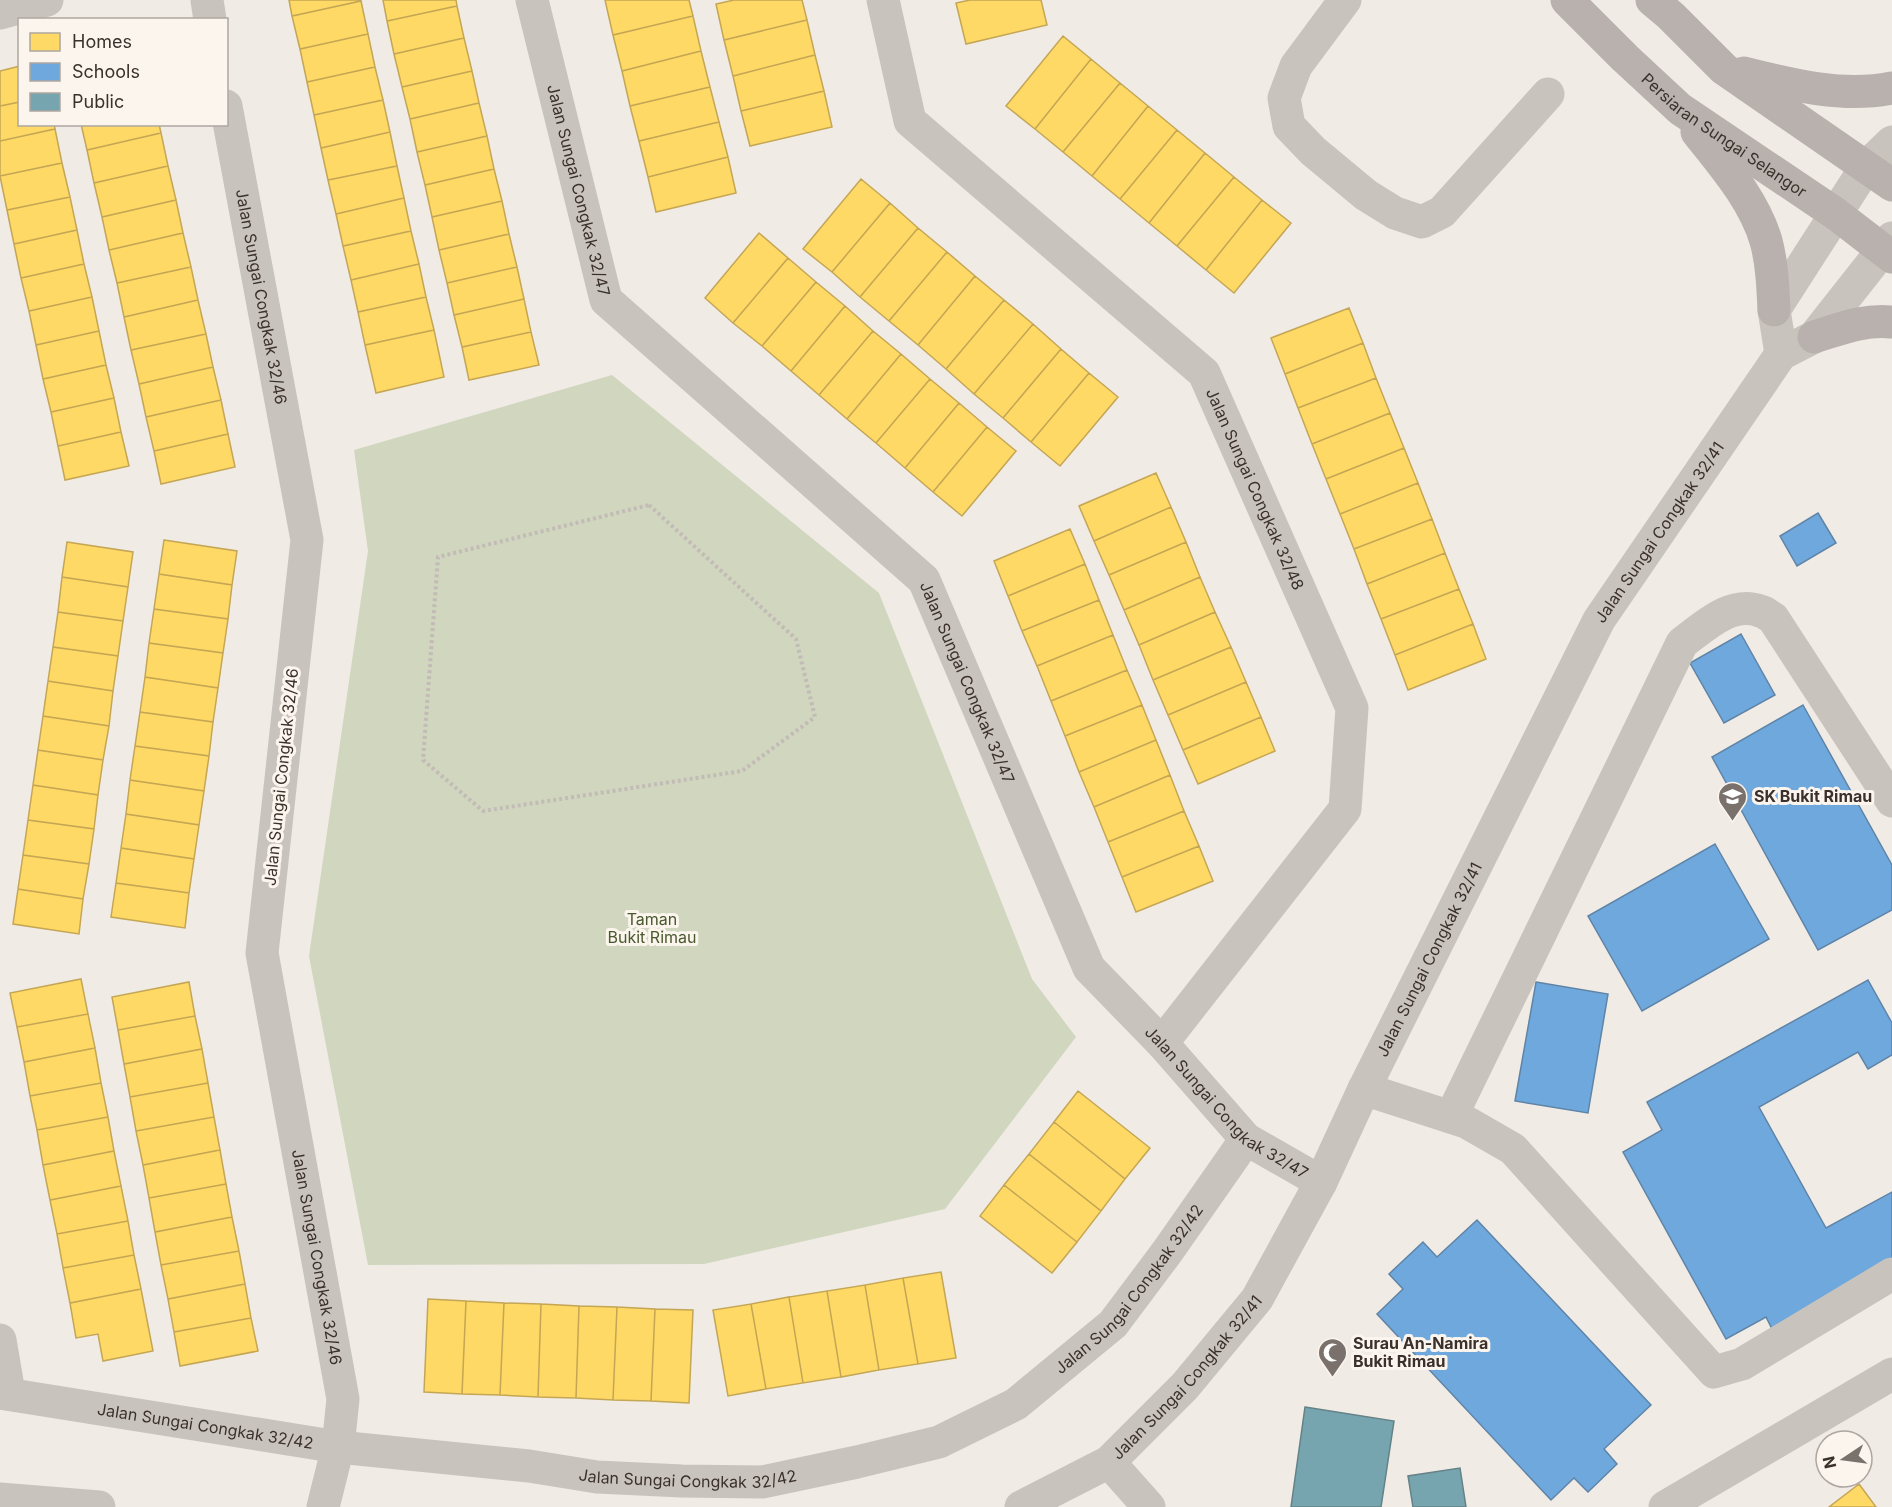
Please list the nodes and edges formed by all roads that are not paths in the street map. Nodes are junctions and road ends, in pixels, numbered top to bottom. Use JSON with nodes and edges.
{"nodes":[{"id":1,"x":47,"y":0,"type":"edge"},
{"id":2,"x":207,"y":0,"type":"edge"},
{"id":3,"x":532,"y":0,"type":"edge"},
{"id":4,"x":883,"y":0,"type":"edge"},
{"id":5,"x":1345,"y":0,"type":"edge"},
{"id":6,"x":1567,"y":0,"type":"edge"},
{"id":7,"x":1652,"y":0,"type":"edge"},
{"id":8,"x":0,"y":13,"type":"edge"},
{"id":9,"x":210,"y":18,"type":"edge"},
{"id":10,"x":1724,"y":69,"type":"junction"},
{"id":11,"x":1892,"y":88,"type":"edge"},
{"id":12,"x":1548,"y":94,"type":"dead end"},
{"id":13,"x":1680,"y":109,"type":"junction"},
{"id":14,"x":228,"y":117,"type":"edge"},
{"id":15,"x":1892,"y":142,"type":"edge"},
{"id":16,"x":1879,"y":176,"type":"edge"},
{"id":17,"x":1836,"y":214,"type":"junction"},
{"id":18,"x":1889,"y":248,"type":"edge"},
{"id":19,"x":1774,"y":310,"type":"junction"},
{"id":20,"x":1892,"y":322,"type":"edge"},
{"id":21,"x":1814,"y":337,"type":"junction"},
{"id":22,"x":1781,"y":354,"type":"junction"},
{"id":23,"x":1892,"y":801,"type":"edge"},
{"id":24,"x":1162,"y":1043,"type":"junction"},
{"id":25,"x":1364,"y":1089,"type":"junction"},
{"id":26,"x":1451,"y":1117,"type":"junction"},
{"id":27,"x":1246,"y":1139,"type":"junction"},
{"id":28,"x":1321,"y":1182,"type":"junction"},
{"id":29,"x":1892,"y":1274,"type":"edge"},
{"id":30,"x":0,"y":1340,"type":"edge"},
{"id":31,"x":1892,"y":1375,"type":"edge"},
{"id":32,"x":5,"y":1393,"type":"edge"},
{"id":33,"x":338,"y":1448,"type":"junction"},
{"id":34,"x":1109,"y":1462,"type":"junction"},
{"id":35,"x":0,"y":1499,"type":"edge"},
{"id":36,"x":52,"y":1504,"type":"edge"},
{"id":37,"x":99,"y":1507,"type":"edge"},
{"id":38,"x":323,"y":1507,"type":"edge"},
{"id":39,"x":1021,"y":1507,"type":"edge"},
{"id":40,"x":1149,"y":1507,"type":"edge"},
{"id":41,"x":1665,"y":1507,"type":"edge"}],
"edges":[{"from":1,"to":8,"type":"street"},
{"from":2,"to":9,"type":"street"},
{"from":3,"to":24,"type":"street","name":"Jalan Sungai Congkak 32/47"},
{"from":4,"to":24,"type":"street","name":"Jalan Sungai Congkak 32/48"},
{"from":5,"to":12,"type":"street"},
{"from":6,"to":13,"type":"main road","name":"Persiaran Sungai Selangor"},
{"from":7,"to":10,"type":"main road"},
{"from":10,"to":11,"type":"main road"},
{"from":10,"to":16,"type":"main road"},
{"from":13,"to":17,"type":"main road","name":"Persiaran Sungai Selangor"},
{"from":13,"to":19,"type":"main road"},
{"from":14,"to":33,"type":"street","name":"Jalan Sungai Congkak 32/46"},
{"from":15,"to":16,"type":"street"},
{"from":16,"to":17,"type":"street"},
{"from":17,"to":18,"type":"main road","name":"Persiaran Sungai Selangor"},
{"from":17,"to":19,"type":"street"},
{"from":18,"to":21,"type":"street"},
{"from":19,"to":22,"type":"street"},
{"from":20,"to":21,"type":"main road"},
{"from":21,"to":22,"type":"street"},
{"from":22,"to":25,"type":"street","name":"Jalan Sungai Congkak 32/41"},
{"from":23,"to":26,"type":"street"},
{"from":24,"to":27,"type":"street","name":"Jalan Sungai Congkak 32/47"},
{"from":25,"to":26,"type":"street"},
{"from":25,"to":28,"type":"street","name":"Jalan Sungai Congkak 32/41"},
{"from":26,"to":29,"type":"street"},
{"from":27,"to":28,"type":"street","name":"Jalan Sungai Congkak 32/47"},
{"from":27,"to":33,"type":"street","name":"Jalan Sungai Congkak 32/42"},
{"from":28,"to":34,"type":"street","name":"Jalan Sungai Congkak 32/41"},
{"from":30,"to":32,"type":"street"},
{"from":31,"to":41,"type":"street"},
{"from":32,"to":33,"type":"street","name":"Jalan Sungai Congkak 32/42"},
{"from":33,"to":38,"type":"street","name":"Jalan Sungai Congkak 32/46"},
{"from":34,"to":39,"type":"street","name":"Jalan Sungai Congkak 32/41"},
{"from":34,"to":40,"type":"street"},
{"from":35,"to":36,"type":"street"},
{"from":36,"to":37,"type":"street"}]}
